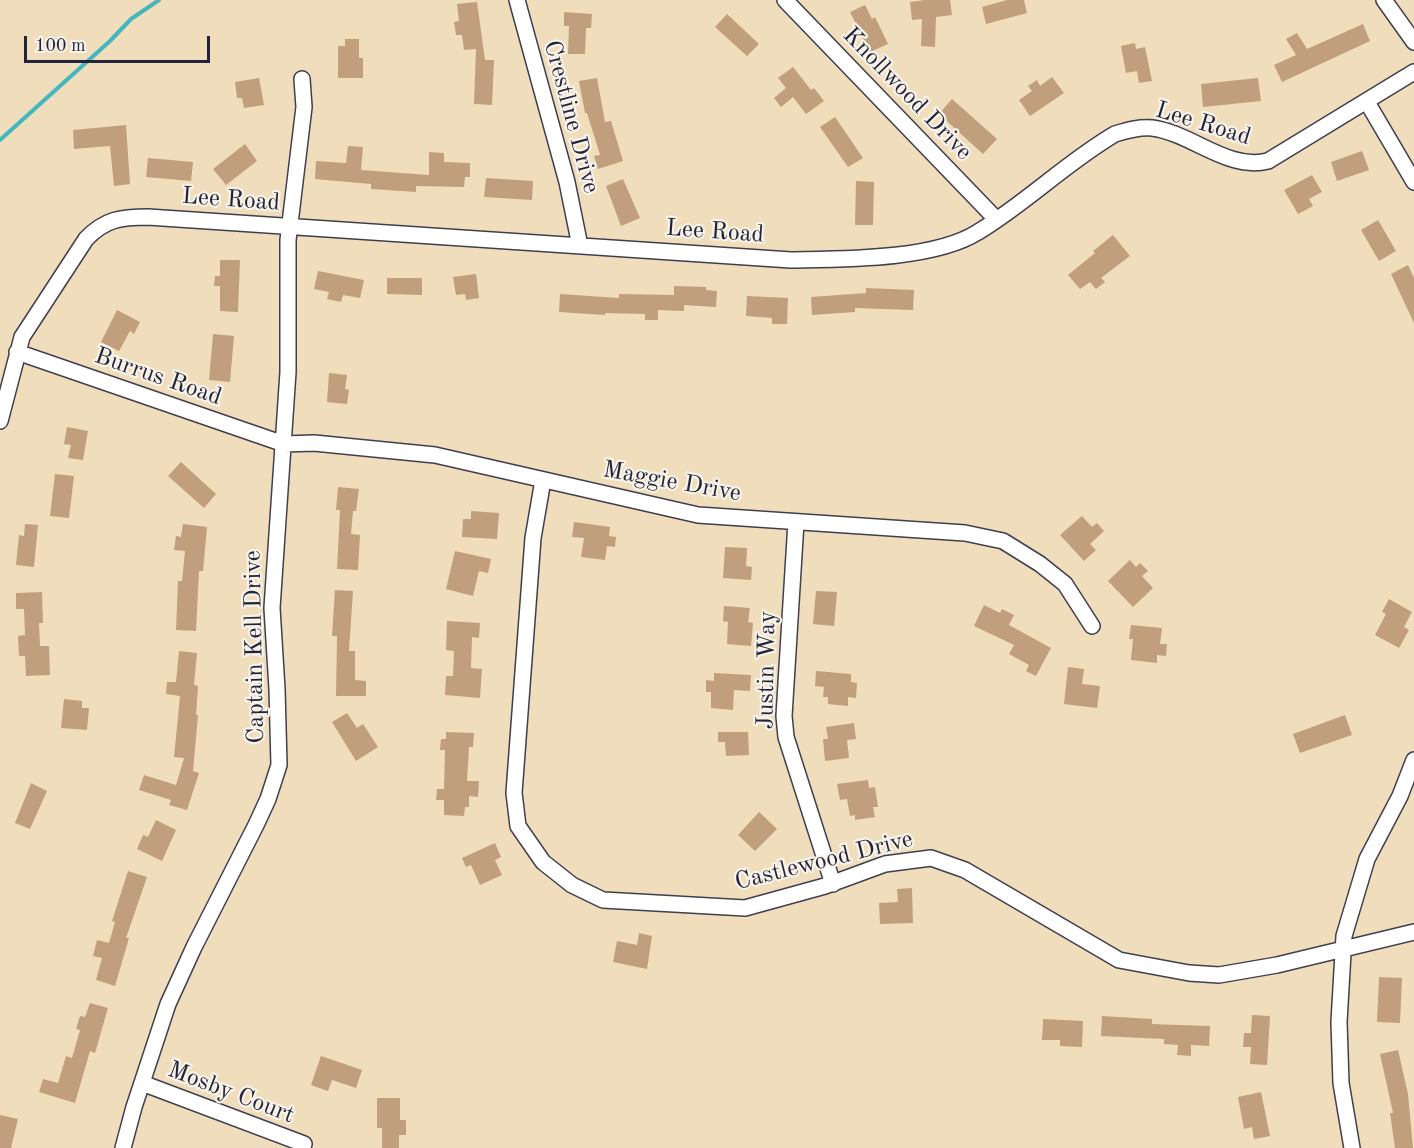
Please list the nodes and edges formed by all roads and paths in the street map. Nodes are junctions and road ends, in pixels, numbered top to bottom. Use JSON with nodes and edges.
{"nodes":[{"id":1,"x":517,"y":0,"type":"edge"},
{"id":2,"x":785,"y":0,"type":"edge"},
{"id":3,"x":1384,"y":0,"type":"edge"},
{"id":4,"x":1414,"y":42,"type":"edge"},
{"id":5,"x":1414,"y":72,"type":"edge"},
{"id":6,"x":302,"y":80,"type":"dead end"},
{"id":7,"x":1367,"y":102,"type":"junction"},
{"id":8,"x":1414,"y":182,"type":"edge"},
{"id":9,"x":996,"y":219,"type":"junction"},
{"id":10,"x":289,"y":227,"type":"junction"},
{"id":11,"x":580,"y":246,"type":"junction"},
{"id":12,"x":17,"y":352,"type":"junction"},
{"id":13,"x":0,"y":358,"type":"edge"},
{"id":14,"x":0,"y":420,"type":"edge"},
{"id":15,"x":284,"y":444,"type":"junction"},
{"id":16,"x":543,"y":480,"type":"junction"},
{"id":17,"x":796,"y":522,"type":"junction"},
{"id":18,"x":1092,"y":626,"type":"dead end"},
{"id":19,"x":1414,"y":760,"type":"edge"},
{"id":20,"x":833,"y":884,"type":"junction"},
{"id":21,"x":1414,"y":932,"type":"edge"},
{"id":22,"x":1343,"y":950,"type":"junction"},
{"id":23,"x":142,"y":1083,"type":"junction"},
{"id":24,"x":304,"y":1144,"type":"dead end"},
{"id":25,"x":123,"y":1148,"type":"edge"},
{"id":26,"x":1352,"y":1148,"type":"edge"}],
"edges":[{"from":1,"to":11,"type":"street","name":"Crestline Drive"},
{"from":2,"to":9,"type":"street","name":"Knollwood Drive"},
{"from":3,"to":4,"type":"street"},
{"from":5,"to":7,"type":"street","name":"Lee Road"},
{"from":6,"to":10,"type":"street","name":"Captain Kell Drive"},
{"from":7,"to":8,"type":"street"},
{"from":7,"to":9,"type":"street","name":"Lee Road"},
{"from":9,"to":11,"type":"street","name":"Lee Road"},
{"from":10,"to":11,"type":"street","name":"Lee Road"},
{"from":10,"to":12,"type":"street","name":"Lee Road"},
{"from":10,"to":15,"type":"street","name":"Captain Kell Drive"},
{"from":12,"to":13,"type":"street"},
{"from":12,"to":14,"type":"street","name":"Lee Road"},
{"from":12,"to":15,"type":"street","name":"Burrus Road"},
{"from":15,"to":16,"type":"street","name":"Maggie Drive"},
{"from":15,"to":23,"type":"street","name":"Captain Kell Drive"},
{"from":16,"to":17,"type":"street","name":"Maggie Drive"},
{"from":16,"to":20,"type":"street","name":"Castlewood Drive"},
{"from":17,"to":18,"type":"street","name":"Maggie Drive"},
{"from":17,"to":20,"type":"street","name":"Justin Way"},
{"from":19,"to":22,"type":"street"},
{"from":20,"to":22,"type":"street","name":"Castlewood Drive"},
{"from":21,"to":22,"type":"street","name":"Castlewood Drive"},
{"from":22,"to":26,"type":"street"},
{"from":23,"to":24,"type":"street","name":"Mosby Court"},
{"from":23,"to":25,"type":"street","name":"Captain Kell Drive"}]}
